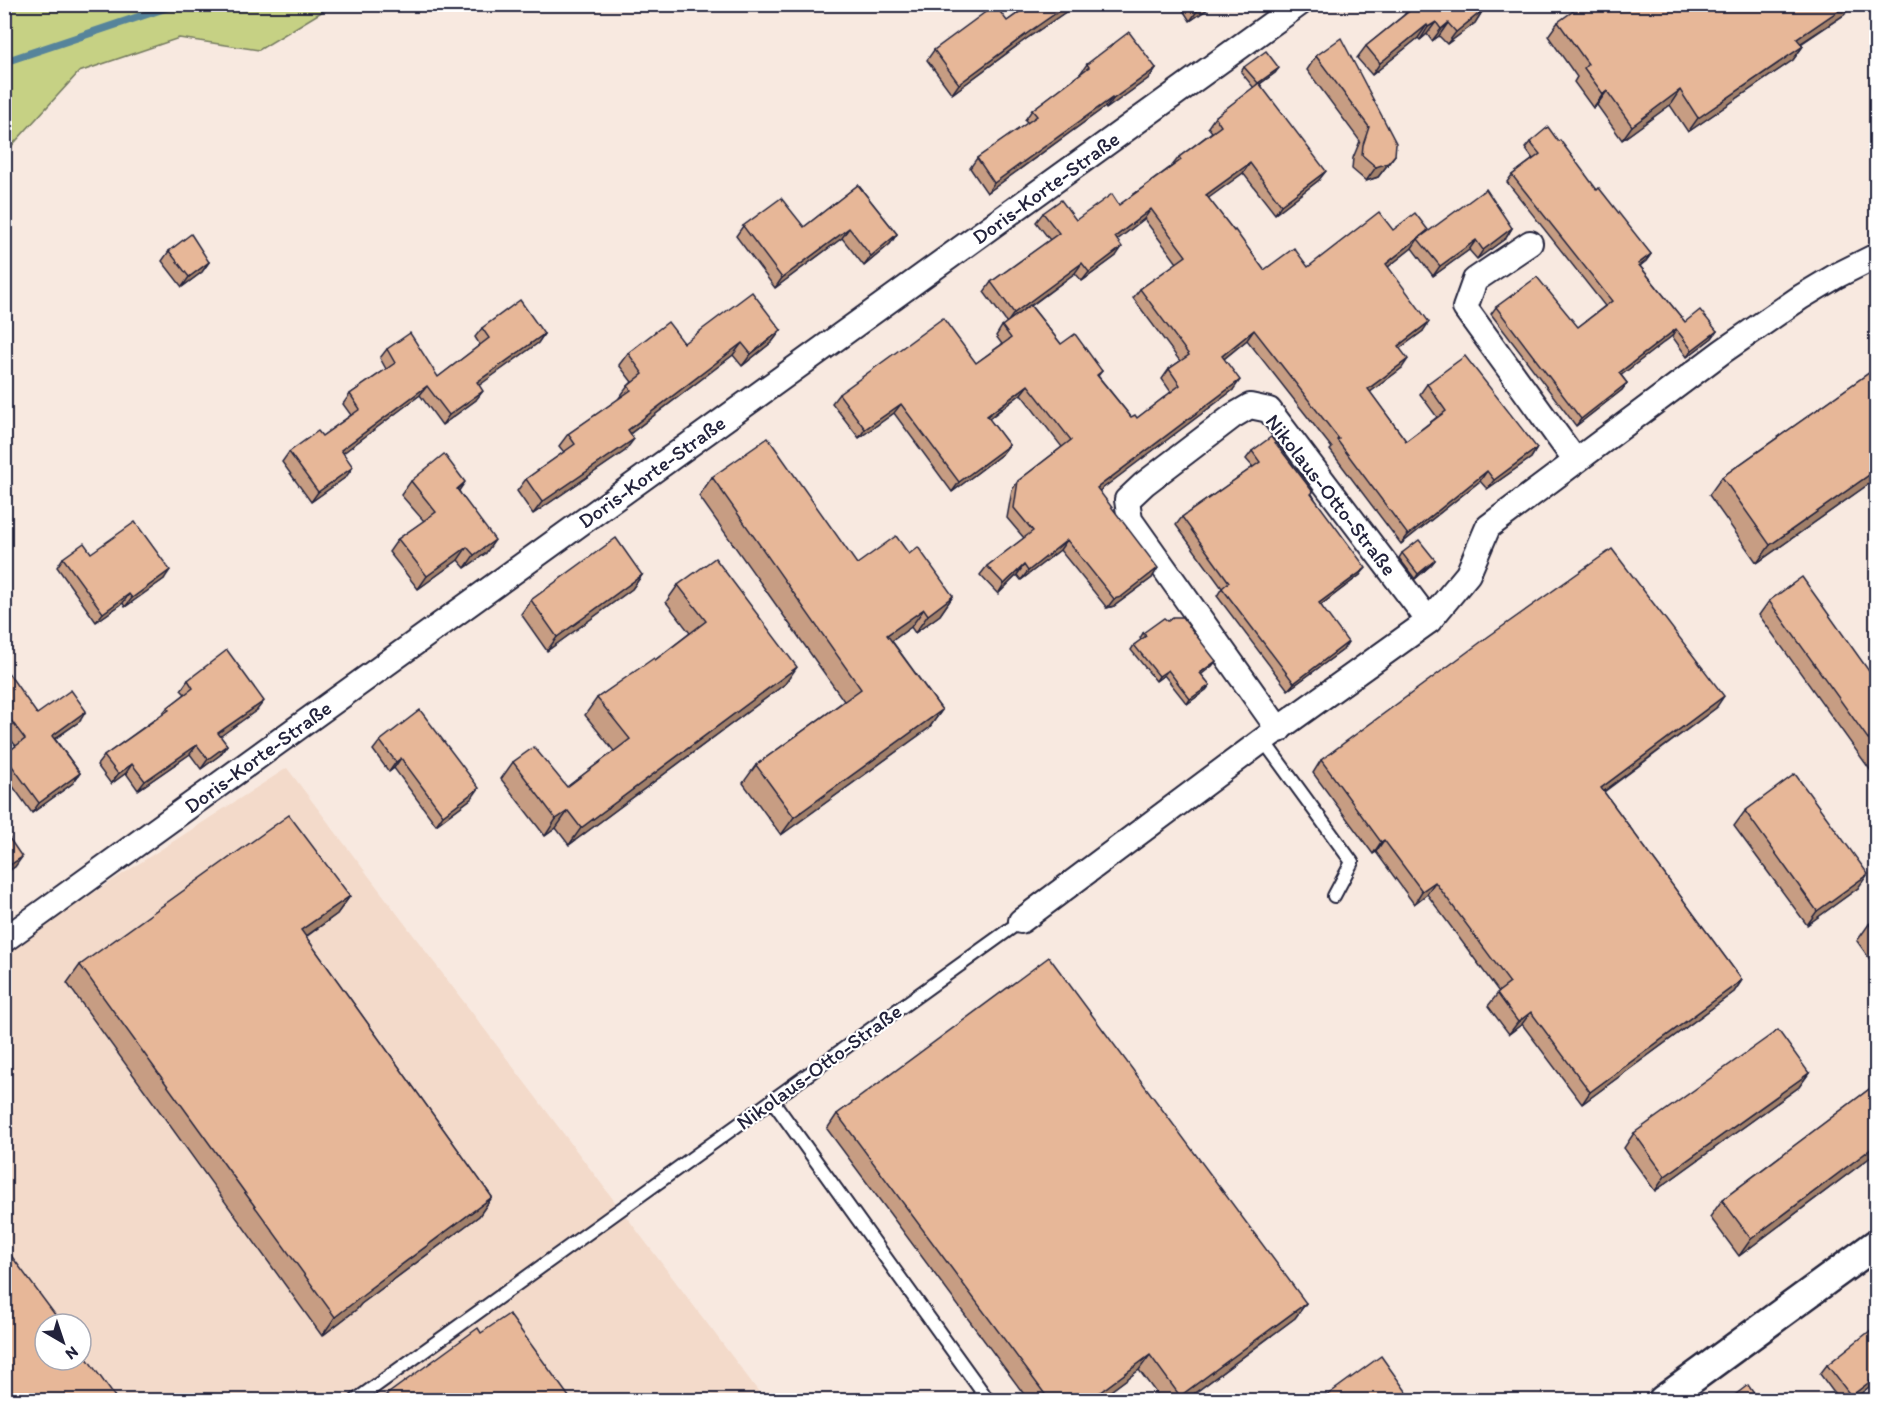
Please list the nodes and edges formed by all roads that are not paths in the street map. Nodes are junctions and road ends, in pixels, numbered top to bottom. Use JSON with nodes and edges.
{"nodes":[{"id":1,"x":1299,"y":4,"type":"edge"},
{"id":2,"x":1530,"y":243,"type":"dead end"},
{"id":3,"x":1876,"y":256,"type":"edge"},
{"id":4,"x":1575,"y":460,"type":"junction"},
{"id":5,"x":1429,"y":621,"type":"junction"},
{"id":6,"x":1271,"y":735,"type":"junction"},
{"id":7,"x":1334,"y":896,"type":"dead end"},
{"id":8,"x":1021,"y":921,"type":"joint"},
{"id":9,"x":4,"y":940,"type":"edge"},
{"id":10,"x":772,"y":1100,"type":"junction"},
{"id":11,"x":1876,"y":1244,"type":"edge"},
{"id":12,"x":356,"y":1401,"type":"edge"},
{"id":13,"x":987,"y":1401,"type":"edge"},
{"id":14,"x":1663,"y":1401,"type":"edge"}],
"edges":[{"from":1,"to":9,"type":"street","name":"Doris-Korte-Straße"},
{"from":2,"to":4,"type":"street"},
{"from":3,"to":4,"type":"street","name":"Nikolaus-Otto-Straße"},
{"from":4,"to":5,"type":"street","name":"Nikolaus-Otto-Straße"},
{"from":5,"to":6,"type":"street","name":"Nikolaus-Otto-Straße"},
{"from":5,"to":6,"type":"street","name":"Nikolaus-Otto-Straße"},
{"from":6,"to":7,"type":"lane"},
{"from":6,"to":8,"type":"street","name":"Nikolaus-Otto-Straße"},
{"from":8,"to":10,"type":"lane","name":"Nikolaus-Otto-Straße"},
{"from":10,"to":12,"type":"lane","name":"Nikolaus-Otto-Straße"},
{"from":10,"to":13,"type":"lane"},
{"from":11,"to":14,"type":"street"}]}
